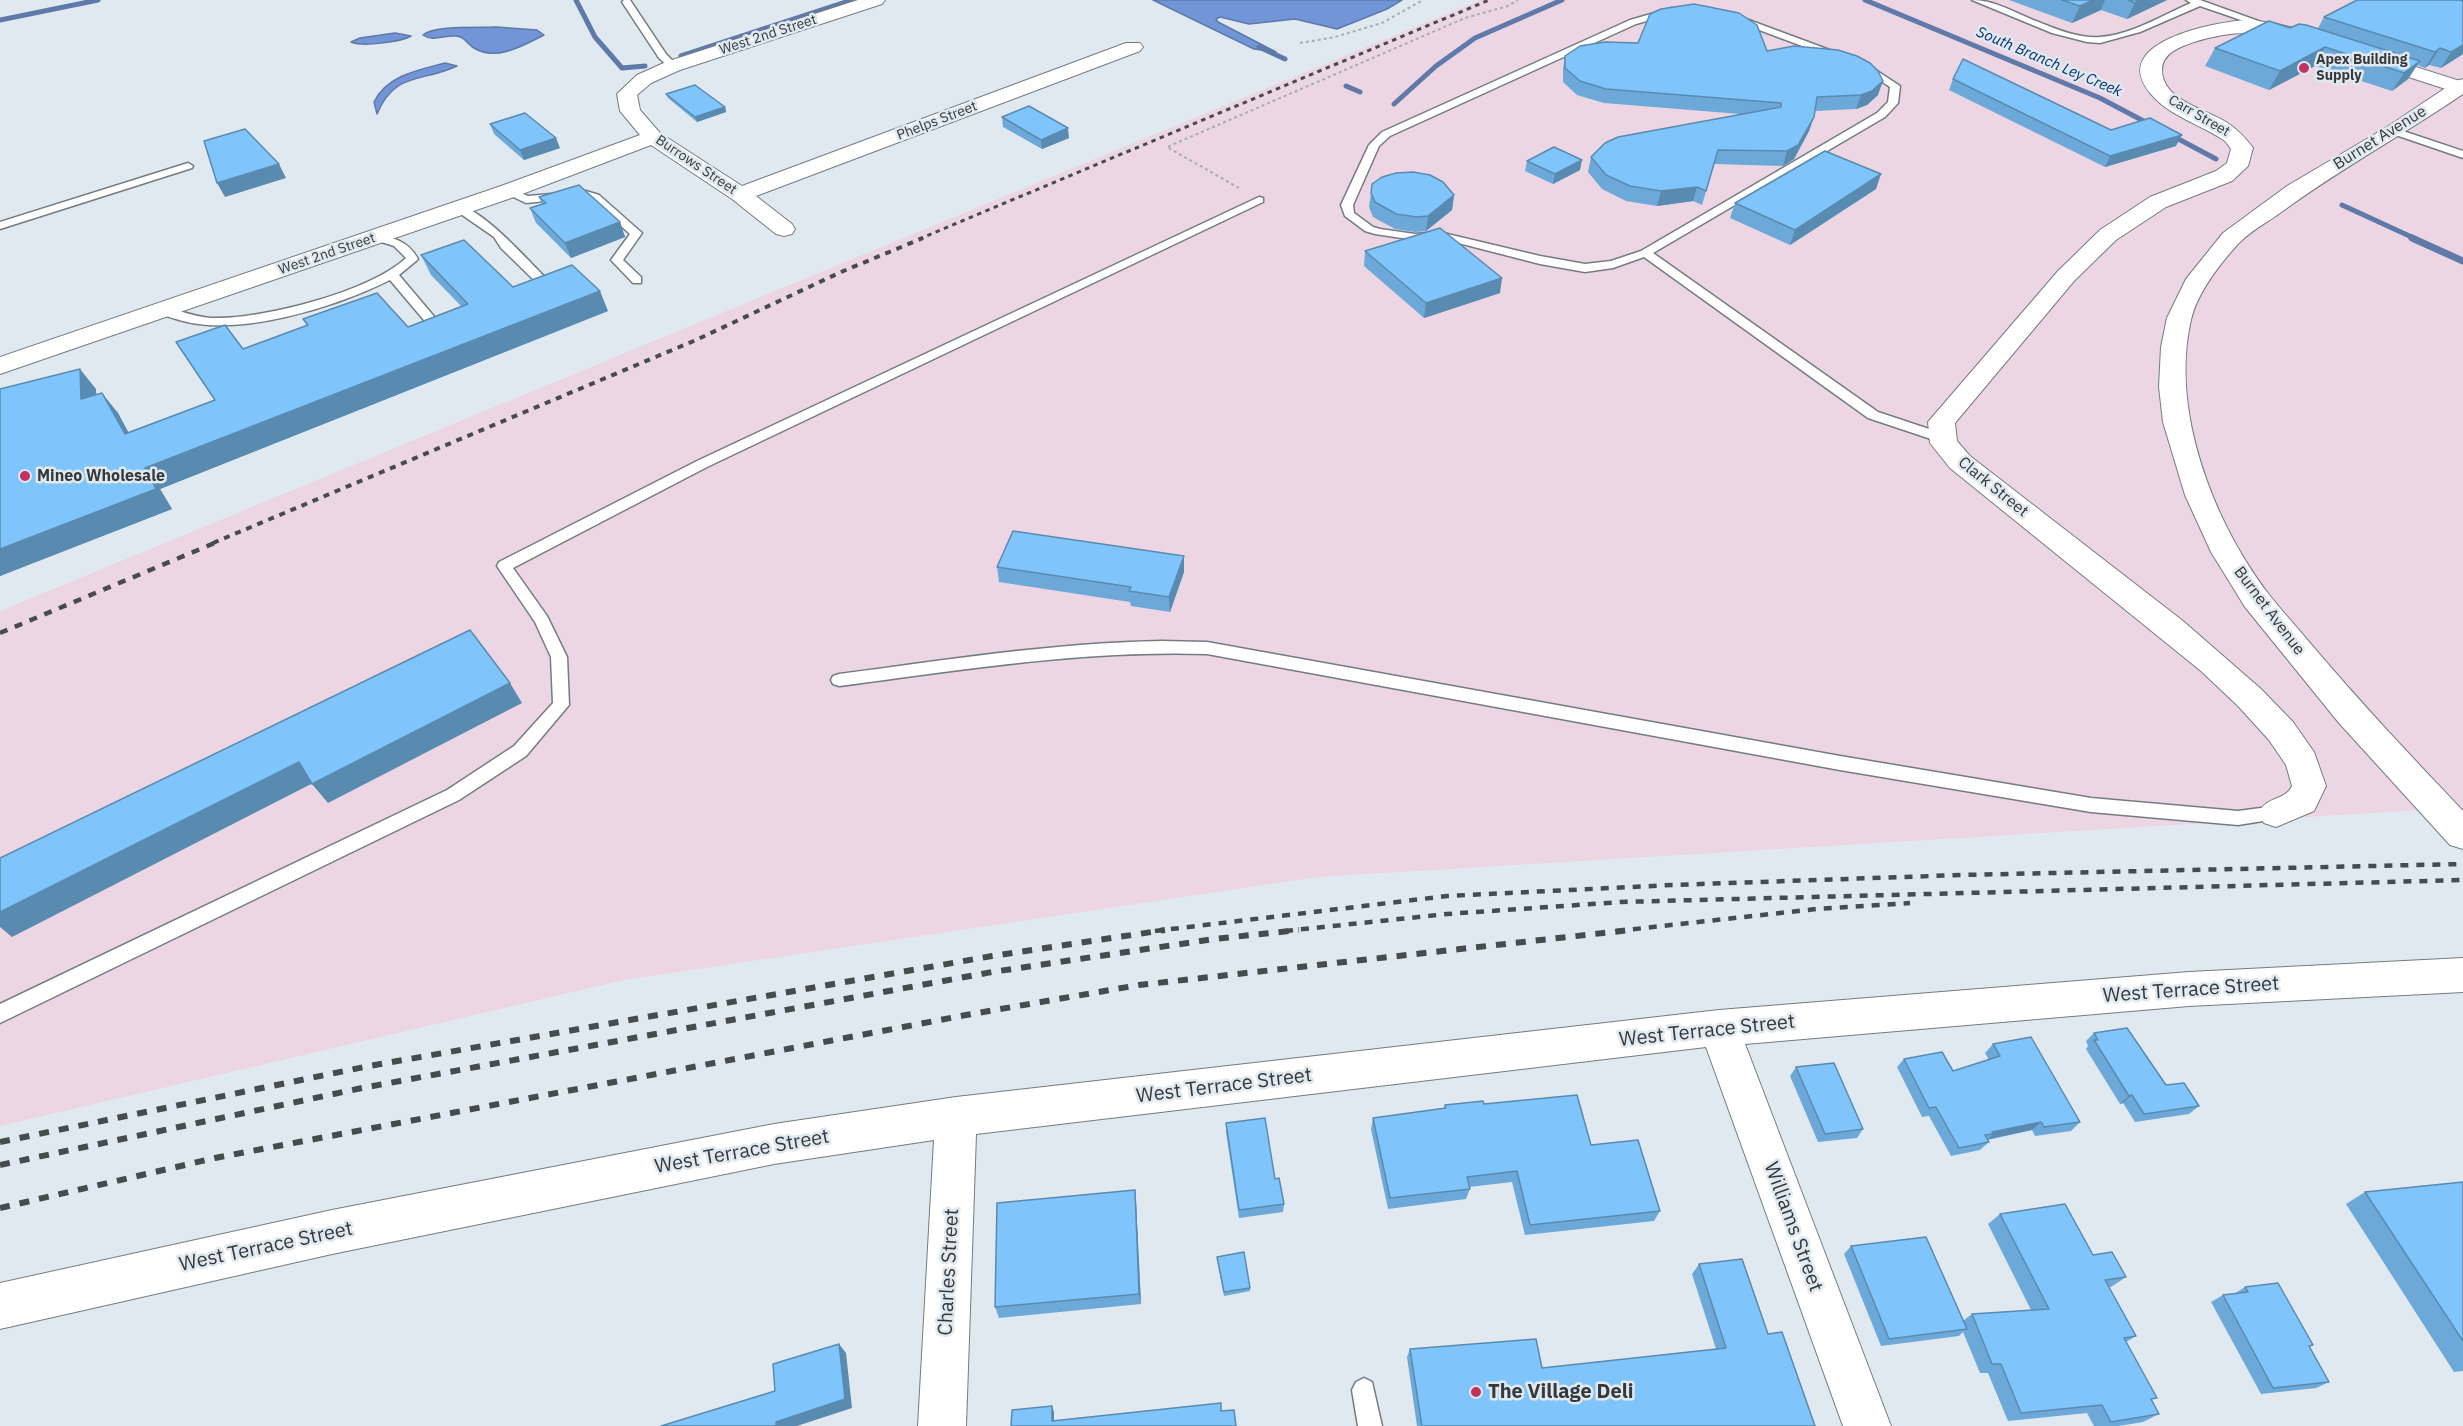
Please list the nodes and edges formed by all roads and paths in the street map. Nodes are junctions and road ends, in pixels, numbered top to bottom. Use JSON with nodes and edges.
{"nodes":[{"id":1,"x":876,"y":0,"type":"edge"},
{"id":2,"x":1423,"y":0,"type":"edge"},
{"id":3,"x":1518,"y":0,"type":"edge"},
{"id":4,"x":1977,"y":0,"type":"edge"},
{"id":5,"x":2194,"y":1,"type":"edge"},
{"id":6,"x":627,"y":2,"type":"dead end"},
{"id":7,"x":1686,"y":10,"type":"edge"},
{"id":8,"x":1725,"y":16,"type":"edge"},
{"id":9,"x":2270,"y":27,"type":"junction"},
{"id":10,"x":1300,"y":42,"type":"dead end"},
{"id":11,"x":2326,"y":43,"type":"edge"},
{"id":12,"x":1133,"y":47,"type":"dead end"},
{"id":13,"x":2348,"y":51,"type":"edge"},
{"id":14,"x":672,"y":66,"type":"junction"},
{"id":15,"x":2461,"y":86,"type":"edge"},
{"id":16,"x":630,"y":90,"type":"joint"},
{"id":17,"x":2394,"y":131,"type":"junction"},
{"id":18,"x":653,"y":137,"type":"junction"},
{"id":19,"x":2463,"y":155,"type":"edge"},
{"id":20,"x":188,"y":166,"type":"dead end"},
{"id":21,"x":509,"y":191,"type":"junction"},
{"id":22,"x":740,"y":194,"type":"junction"},
{"id":23,"x":1259,"y":200,"type":"joint"},
{"id":24,"x":459,"y":208,"type":"junction"},
{"id":25,"x":0,"y":226,"type":"edge"},
{"id":26,"x":784,"y":230,"type":"dead end"},
{"id":27,"x":376,"y":237,"type":"junction"},
{"id":28,"x":1645,"y":253,"type":"junction"},
{"id":29,"x":392,"y":275,"type":"junction"},
{"id":30,"x":637,"y":280,"type":"dead end"},
{"id":31,"x":544,"y":284,"type":"edge"},
{"id":32,"x":162,"y":310,"type":"junction"},
{"id":33,"x":438,"y":329,"type":"edge"},
{"id":34,"x":0,"y":366,"type":"edge"},
{"id":35,"x":1942,"y":438,"type":"junction"},
{"id":36,"x":839,"y":680,"type":"dead end"},
{"id":37,"x":2276,"y":813,"type":"joint"},
{"id":38,"x":2463,"y":835,"type":"edge"},
{"id":39,"x":2463,"y":975,"type":"edge"},
{"id":40,"x":0,"y":1014,"type":"edge"},
{"id":41,"x":1719,"y":1028,"type":"junction"},
{"id":42,"x":956,"y":1117,"type":"junction"},
{"id":43,"x":0,"y":1306,"type":"edge"},
{"id":44,"x":1364,"y":1390,"type":"dead end"},
{"id":45,"x":942,"y":1426,"type":"edge"},
{"id":46,"x":1370,"y":1426,"type":"edge"},
{"id":47,"x":1867,"y":1426,"type":"edge"}],
"edges":[{"from":1,"to":14,"type":"street","name":"West 2nd Street"},
{"from":2,"to":10,"type":"path"},
{"from":3,"to":23,"type":"path"},
{"from":4,"to":5,"type":"lane"},
{"from":5,"to":9,"type":"lane"},
{"from":6,"to":14,"type":"lane"},
{"from":7,"to":28,"type":"lane"},
{"from":8,"to":28,"type":"lane"},
{"from":9,"to":11,"type":"street"},
{"from":9,"to":35,"type":"street","name":"Carr Street"},
{"from":12,"to":22,"type":"street","name":"Phelps Street"},
{"from":13,"to":15,"type":"street"},
{"from":14,"to":16,"type":"street","name":"West 2nd Street"},
{"from":15,"to":17,"type":"street","name":"Burnet Avenue"},
{"from":16,"to":18,"type":"street","name":"Burrows Street"},
{"from":17,"to":19,"type":"lane"},
{"from":17,"to":38,"type":"street","name":"Burnet Avenue"},
{"from":18,"to":21,"type":"street","name":"West 2nd Street"},
{"from":18,"to":22,"type":"street","name":"Burrows Street"},
{"from":20,"to":25,"type":"lane"},
{"from":21,"to":24,"type":"street","name":"West 2nd Street"},
{"from":21,"to":30,"type":"lane"},
{"from":22,"to":26,"type":"street","name":"Burrows Street"},
{"from":23,"to":40,"type":"lane"},
{"from":24,"to":27,"type":"street","name":"West 2nd Street"},
{"from":24,"to":31,"type":"lane"},
{"from":27,"to":29,"type":"lane"},
{"from":27,"to":32,"type":"street","name":"West 2nd Street"},
{"from":28,"to":35,"type":"lane"},
{"from":29,"to":32,"type":"lane"},
{"from":29,"to":33,"type":"lane"},
{"from":32,"to":34,"type":"street","name":"West 2nd Street"},
{"from":35,"to":37,"type":"street","name":"Clark Street"},
{"from":36,"to":37,"type":"lane"},
{"from":39,"to":41,"type":"street","name":"West Terrace Street"},
{"from":41,"to":42,"type":"street","name":"West Terrace Street"},
{"from":41,"to":47,"type":"street","name":"Williams Street"},
{"from":42,"to":43,"type":"street","name":"West Terrace Street"},
{"from":42,"to":45,"type":"street","name":"Charles Street"},
{"from":44,"to":46,"type":"lane"}]}
